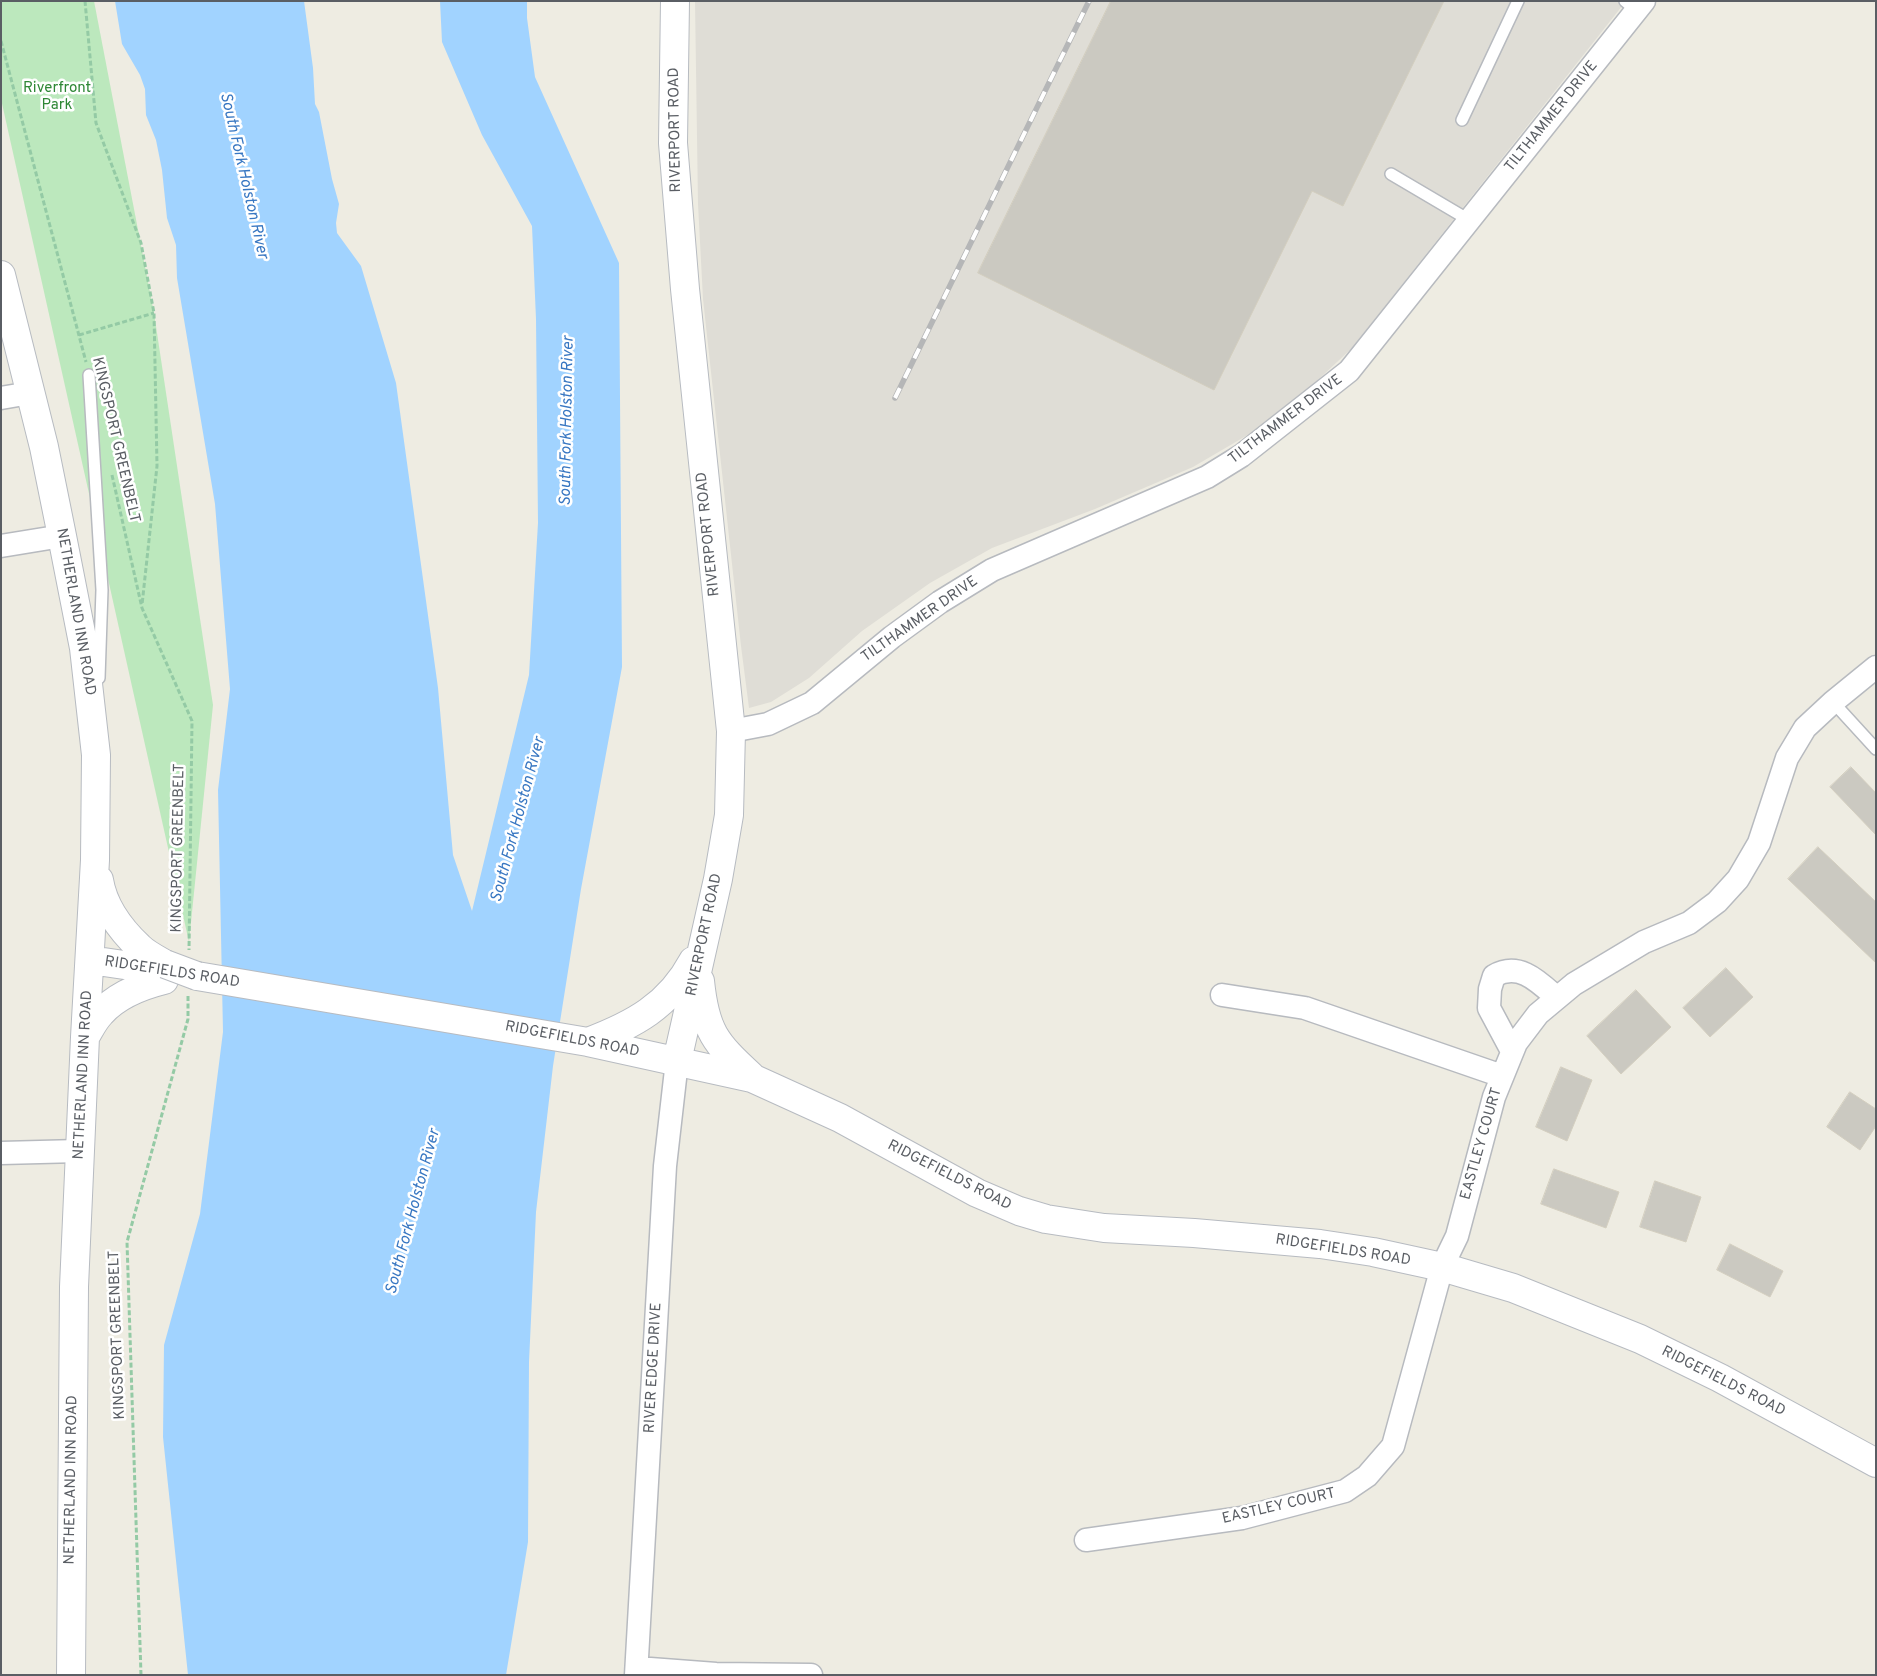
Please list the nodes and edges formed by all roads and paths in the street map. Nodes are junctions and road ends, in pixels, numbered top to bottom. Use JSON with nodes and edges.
{"nodes":[{"id":1,"x":85,"y":1,"type":"edge"},
{"id":2,"x":675,"y":1,"type":"edge"},
{"id":3,"x":1518,"y":1,"type":"edge"},
{"id":4,"x":1635,"y":4,"type":"edge"},
{"id":5,"x":1,"y":41,"type":"edge"},
{"id":6,"x":1462,"y":120,"type":"dead end"},
{"id":7,"x":1391,"y":174,"type":"dead end"},
{"id":8,"x":1469,"y":220,"type":"junction"},
{"id":9,"x":1,"y":275,"type":"edge"},
{"id":10,"x":154,"y":313,"type":"junction"},
{"id":11,"x":79,"y":335,"type":"junction"},
{"id":12,"x":89,"y":375,"type":"joint"},
{"id":13,"x":30,"y":392,"type":"junction"},
{"id":14,"x":1,"y":398,"type":"edge"},
{"id":15,"x":111,"y":472,"type":"dead end"},
{"id":16,"x":62,"y":536,"type":"junction"},
{"id":17,"x":1,"y":546,"type":"edge"},
{"id":18,"x":142,"y":608,"type":"junction"},
{"id":19,"x":1876,"y":667,"type":"edge"},
{"id":20,"x":1833,"y":702,"type":"junction"},
{"id":21,"x":731,"y":732,"type":"junction"},
{"id":22,"x":1876,"y":749,"type":"edge"},
{"id":23,"x":96,"y":755,"type":"junction"},
{"id":24,"x":95,"y":860,"type":"junction"},
{"id":25,"x":703,"y":943,"type":"junction"},
{"id":26,"x":90,"y":960,"type":"junction"},
{"id":27,"x":164,"y":972,"type":"junction"},
{"id":28,"x":191,"y":973,"type":"junction"},
{"id":29,"x":1222,"y":995,"type":"dead end"},
{"id":30,"x":1557,"y":998,"type":"junction"},
{"id":31,"x":85,"y":1037,"type":"junction"},
{"id":32,"x":588,"y":1042,"type":"junction"},
{"id":33,"x":1512,"y":1051,"type":"junction"},
{"id":34,"x":677,"y":1061,"type":"junction"},
{"id":35,"x":1502,"y":1076,"type":"junction"},
{"id":36,"x":752,"y":1078,"type":"junction"},
{"id":37,"x":80,"y":1151,"type":"junction"},
{"id":38,"x":1,"y":1153,"type":"edge"},
{"id":39,"x":1442,"y":1267,"type":"junction"},
{"id":40,"x":1876,"y":1463,"type":"edge"},
{"id":41,"x":1086,"y":1540,"type":"dead end"},
{"id":42,"x":636,"y":1671,"type":"edge"},
{"id":43,"x":71,"y":1675,"type":"edge"},
{"id":44,"x":141,"y":1675,"type":"edge"},
{"id":45,"x":811,"y":1675,"type":"edge"}],
"edges":[{"from":1,"to":10,"type":"path"},
{"from":2,"to":21,"type":"main road","name":"RIVERPORT ROAD"},
{"from":3,"to":6,"type":"lane"},
{"from":4,"to":8,"type":"street","name":"TILTHAMMER DRIVE"},
{"from":5,"to":11,"type":"path","name":"KINGSPORT GREENBELT"},
{"from":7,"to":8,"type":"lane"},
{"from":8,"to":21,"type":"street","name":"TILTHAMMER DRIVE"},
{"from":9,"to":13,"type":"main road","name":"NETHERLAND INN ROAD"},
{"from":10,"to":11,"type":"path"},
{"from":10,"to":18,"type":"path"},
{"from":11,"to":12,"type":"path","name":"KINGSPORT GREENBELT"},
{"from":12,"to":23,"type":"lane"},
{"from":13,"to":14,"type":"street"},
{"from":13,"to":16,"type":"main road","name":"NETHERLAND INN ROAD"},
{"from":15,"to":18,"type":"path","name":"KINGSPORT GREENBELT"},
{"from":16,"to":17,"type":"street"},
{"from":16,"to":23,"type":"main road","name":"NETHERLAND INN ROAD"},
{"from":18,"to":28,"type":"path","name":"KINGSPORT GREENBELT"},
{"from":19,"to":20,"type":"street","name":"EASTLEY COURT"},
{"from":20,"to":22,"type":"lane"},
{"from":20,"to":30,"type":"street","name":"EASTLEY COURT"},
{"from":21,"to":25,"type":"main road","name":"RIVERPORT ROAD"},
{"from":23,"to":24,"type":"main road","name":"NETHERLAND INN ROAD"},
{"from":24,"to":26,"type":"main road","name":"NETHERLAND INN ROAD"},
{"from":24,"to":27,"type":"main road"},
{"from":25,"to":32,"type":"main road"},
{"from":25,"to":34,"type":"main road","name":"RIVERPORT ROAD"},
{"from":25,"to":36,"type":"main road"},
{"from":26,"to":27,"type":"main road","name":"RIDGEFIELDS ROAD"},
{"from":26,"to":31,"type":"main road","name":"NETHERLAND INN ROAD"},
{"from":27,"to":28,"type":"main road","name":"RIDGEFIELDS ROAD","bridge":true},
{"from":27,"to":31,"type":"main road"},
{"from":28,"to":32,"type":"main road","name":"RIDGEFIELDS ROAD"},
{"from":28,"to":44,"type":"path","name":"KINGSPORT GREENBELT"},
{"from":29,"to":35,"type":"street"},
{"from":30,"to":33,"type":"street","name":"EASTLEY COURT"},
{"from":30,"to":33,"type":"street"},
{"from":31,"to":37,"type":"main road","name":"NETHERLAND INN ROAD"},
{"from":32,"to":34,"type":"main road","name":"RIDGEFIELDS ROAD"},
{"from":33,"to":35,"type":"street","name":"EASTLEY COURT"},
{"from":34,"to":36,"type":"main road","name":"RIDGEFIELDS ROAD"},
{"from":34,"to":42,"type":"street","name":"RIVER EDGE DRIVE"},
{"from":35,"to":39,"type":"street","name":"EASTLEY COURT"},
{"from":36,"to":39,"type":"main road","name":"RIDGEFIELDS ROAD"},
{"from":37,"to":38,"type":"street"},
{"from":37,"to":43,"type":"main road","name":"NETHERLAND INN ROAD"},
{"from":39,"to":40,"type":"main road","name":"RIDGEFIELDS ROAD"},
{"from":39,"to":41,"type":"street","name":"EASTLEY COURT"},
{"from":42,"to":45,"type":"street"}]}
